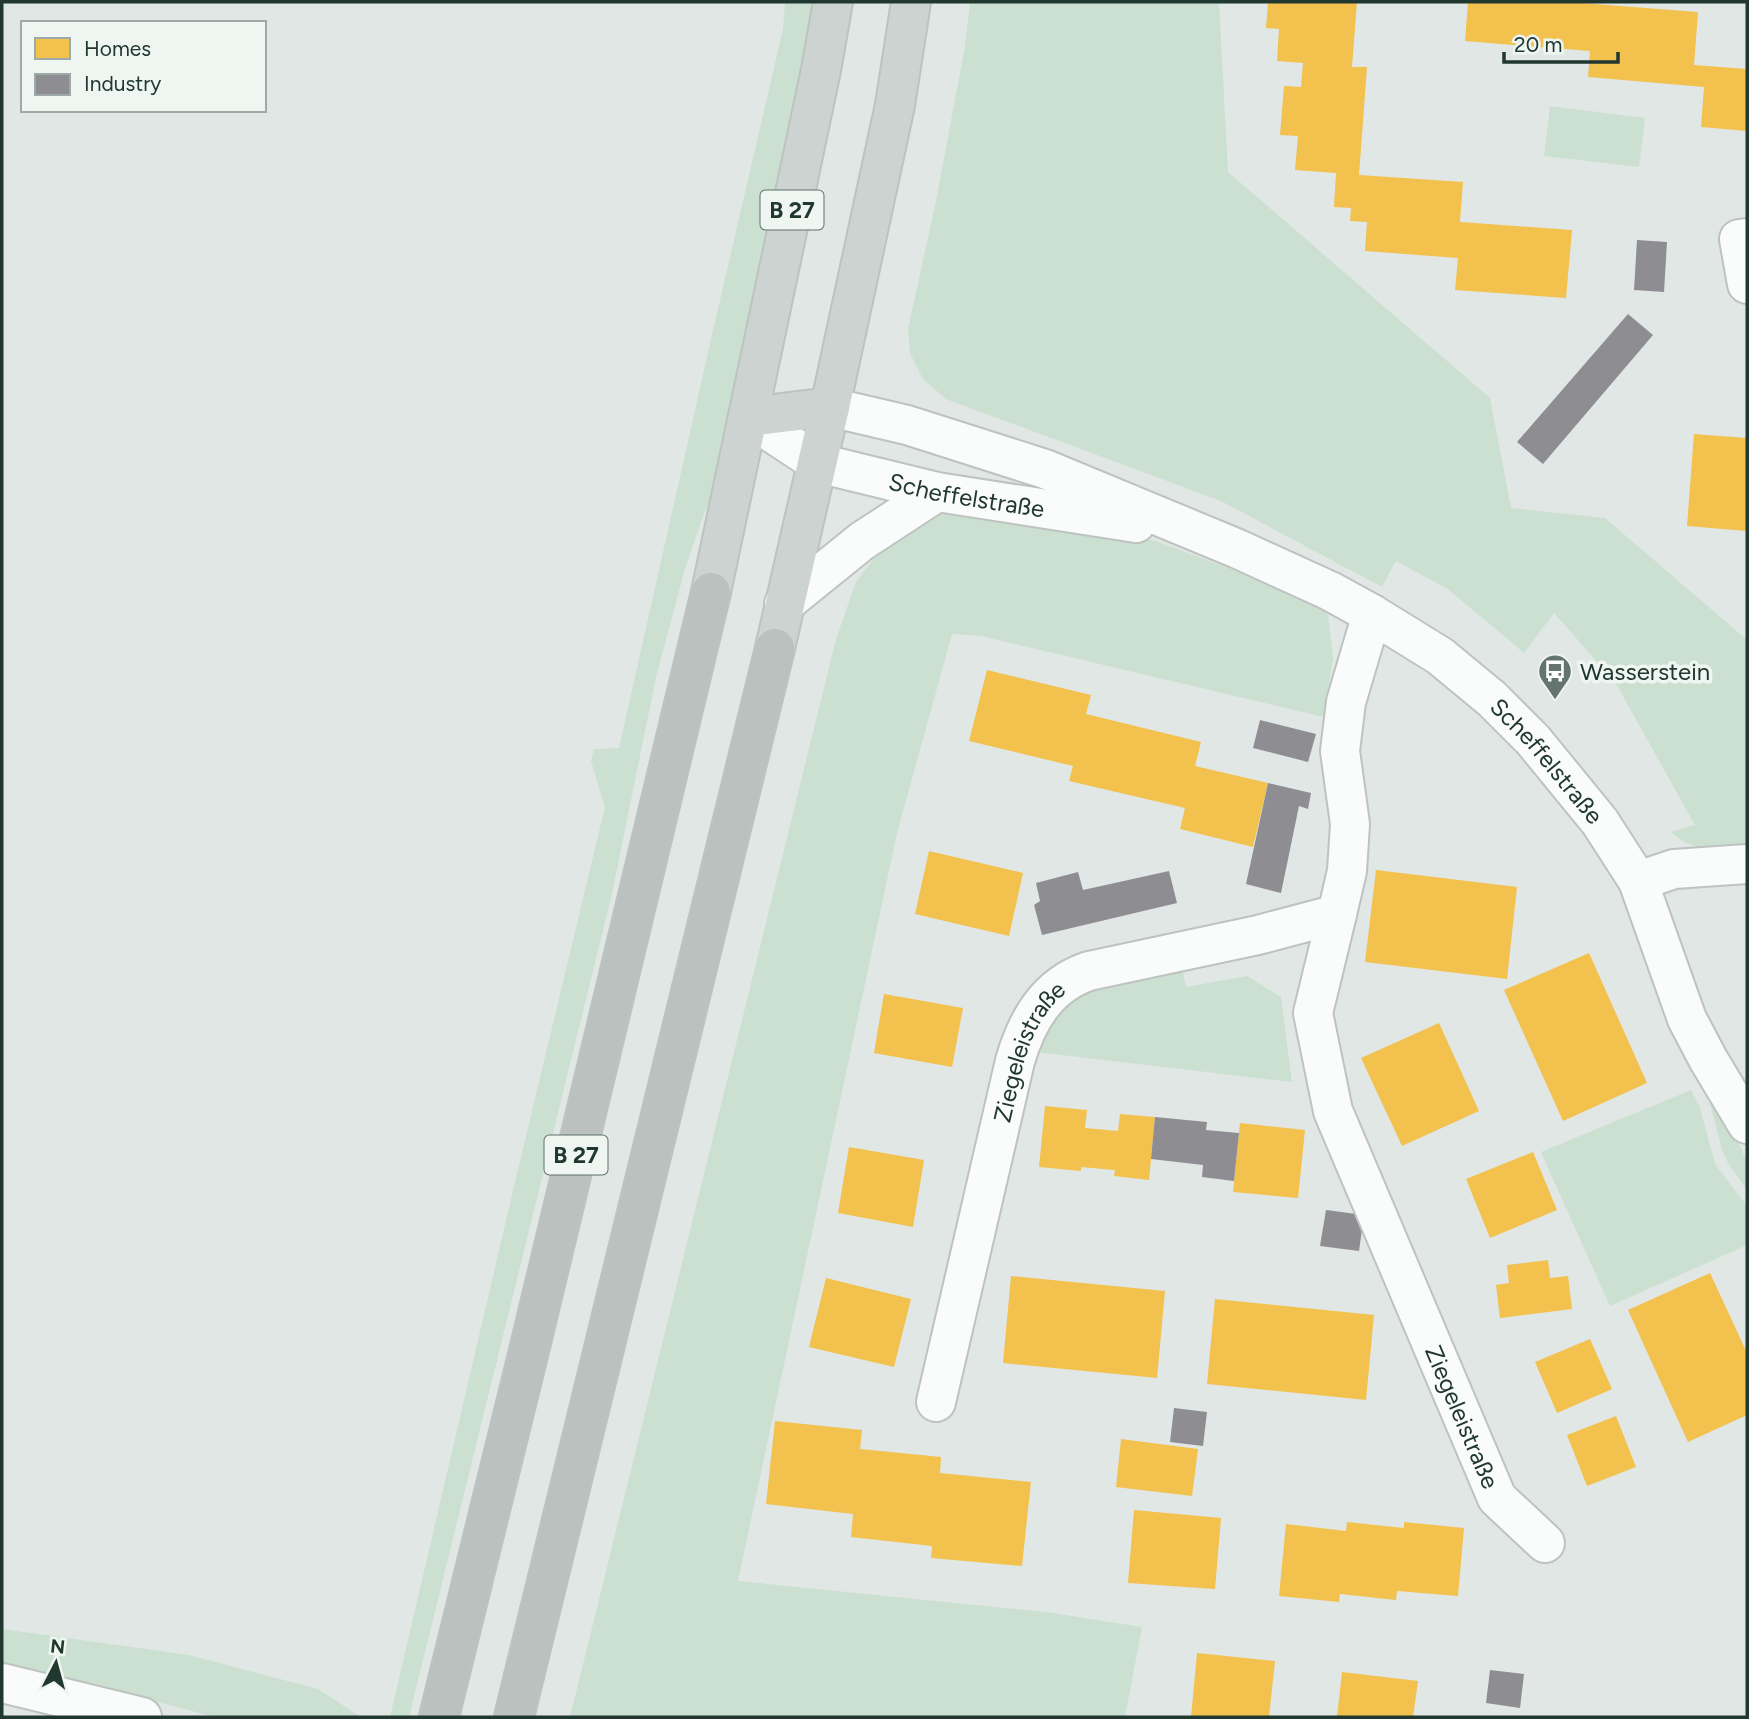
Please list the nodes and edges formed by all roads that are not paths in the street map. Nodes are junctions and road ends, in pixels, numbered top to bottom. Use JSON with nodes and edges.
{"nodes":[{"id":1,"x":833,"y":2,"type":"edge"},
{"id":2,"x":911,"y":2,"type":"edge"},
{"id":3,"x":1747,"y":239,"type":"edge"},
{"id":4,"x":1747,"y":284,"type":"edge"},
{"id":5,"x":830,"y":407,"type":"junction"},
{"id":6,"x":748,"y":417,"type":"junction"},
{"id":7,"x":818,"y":463,"type":"junction"},
{"id":8,"x":937,"y":492,"type":"junction"},
{"id":9,"x":1201,"y":533,"type":"junction"},
{"id":10,"x":711,"y":592,"type":"joint"},
{"id":11,"x":784,"y":604,"type":"junction"},
{"id":12,"x":1372,"y":614,"type":"junction"},
{"id":13,"x":775,"y":648,"type":"joint"},
{"id":14,"x":1747,"y":864,"type":"edge"},
{"id":15,"x":1638,"y":881,"type":"junction"},
{"id":16,"x":1337,"y":914,"type":"junction"},
{"id":17,"x":1747,"y":1124,"type":"edge"},
{"id":18,"x":936,"y":1402,"type":"dead end"},
{"id":19,"x":1545,"y":1543,"type":"dead end"},
{"id":20,"x":2,"y":1683,"type":"edge"},
{"id":21,"x":142,"y":1717,"type":"edge"},
{"id":22,"x":439,"y":1717,"type":"edge"},
{"id":23,"x":514,"y":1717,"type":"edge"}],
"edges":[{"from":1,"to":6,"type":"main road","number":"B 27"},
{"from":2,"to":5,"type":"main road"},
{"from":3,"to":4,"type":"street"},
{"from":5,"to":6,"type":"main road"},
{"from":5,"to":7,"type":"main road"},
{"from":5,"to":9,"type":"street","name":"Scheffelstraße"},
{"from":6,"to":7,"type":"street","name":"Scheffelstraße"},
{"from":6,"to":10,"type":"main road","number":"B 27"},
{"from":7,"to":8,"type":"street","name":"Scheffelstraße"},
{"from":7,"to":11,"type":"main road"},
{"from":8,"to":9,"type":"street","name":"Scheffelstraße"},
{"from":8,"to":11,"type":"street"},
{"from":9,"to":12,"type":"street","name":"Scheffelstraße"},
{"from":10,"to":22,"type":"highway","number":"B 27"},
{"from":11,"to":13,"type":"main road"},
{"from":12,"to":15,"type":"street","name":"Scheffelstraße"},
{"from":12,"to":16,"type":"street","name":"Ziegeleistraße"},
{"from":13,"to":23,"type":"highway"},
{"from":14,"to":15,"type":"street"},
{"from":15,"to":17,"type":"street","name":"Scheffelstraße"},
{"from":16,"to":18,"type":"street","name":"Ziegeleistraße"},
{"from":16,"to":19,"type":"street","name":"Ziegeleistraße"},
{"from":20,"to":21,"type":"street"}]}
